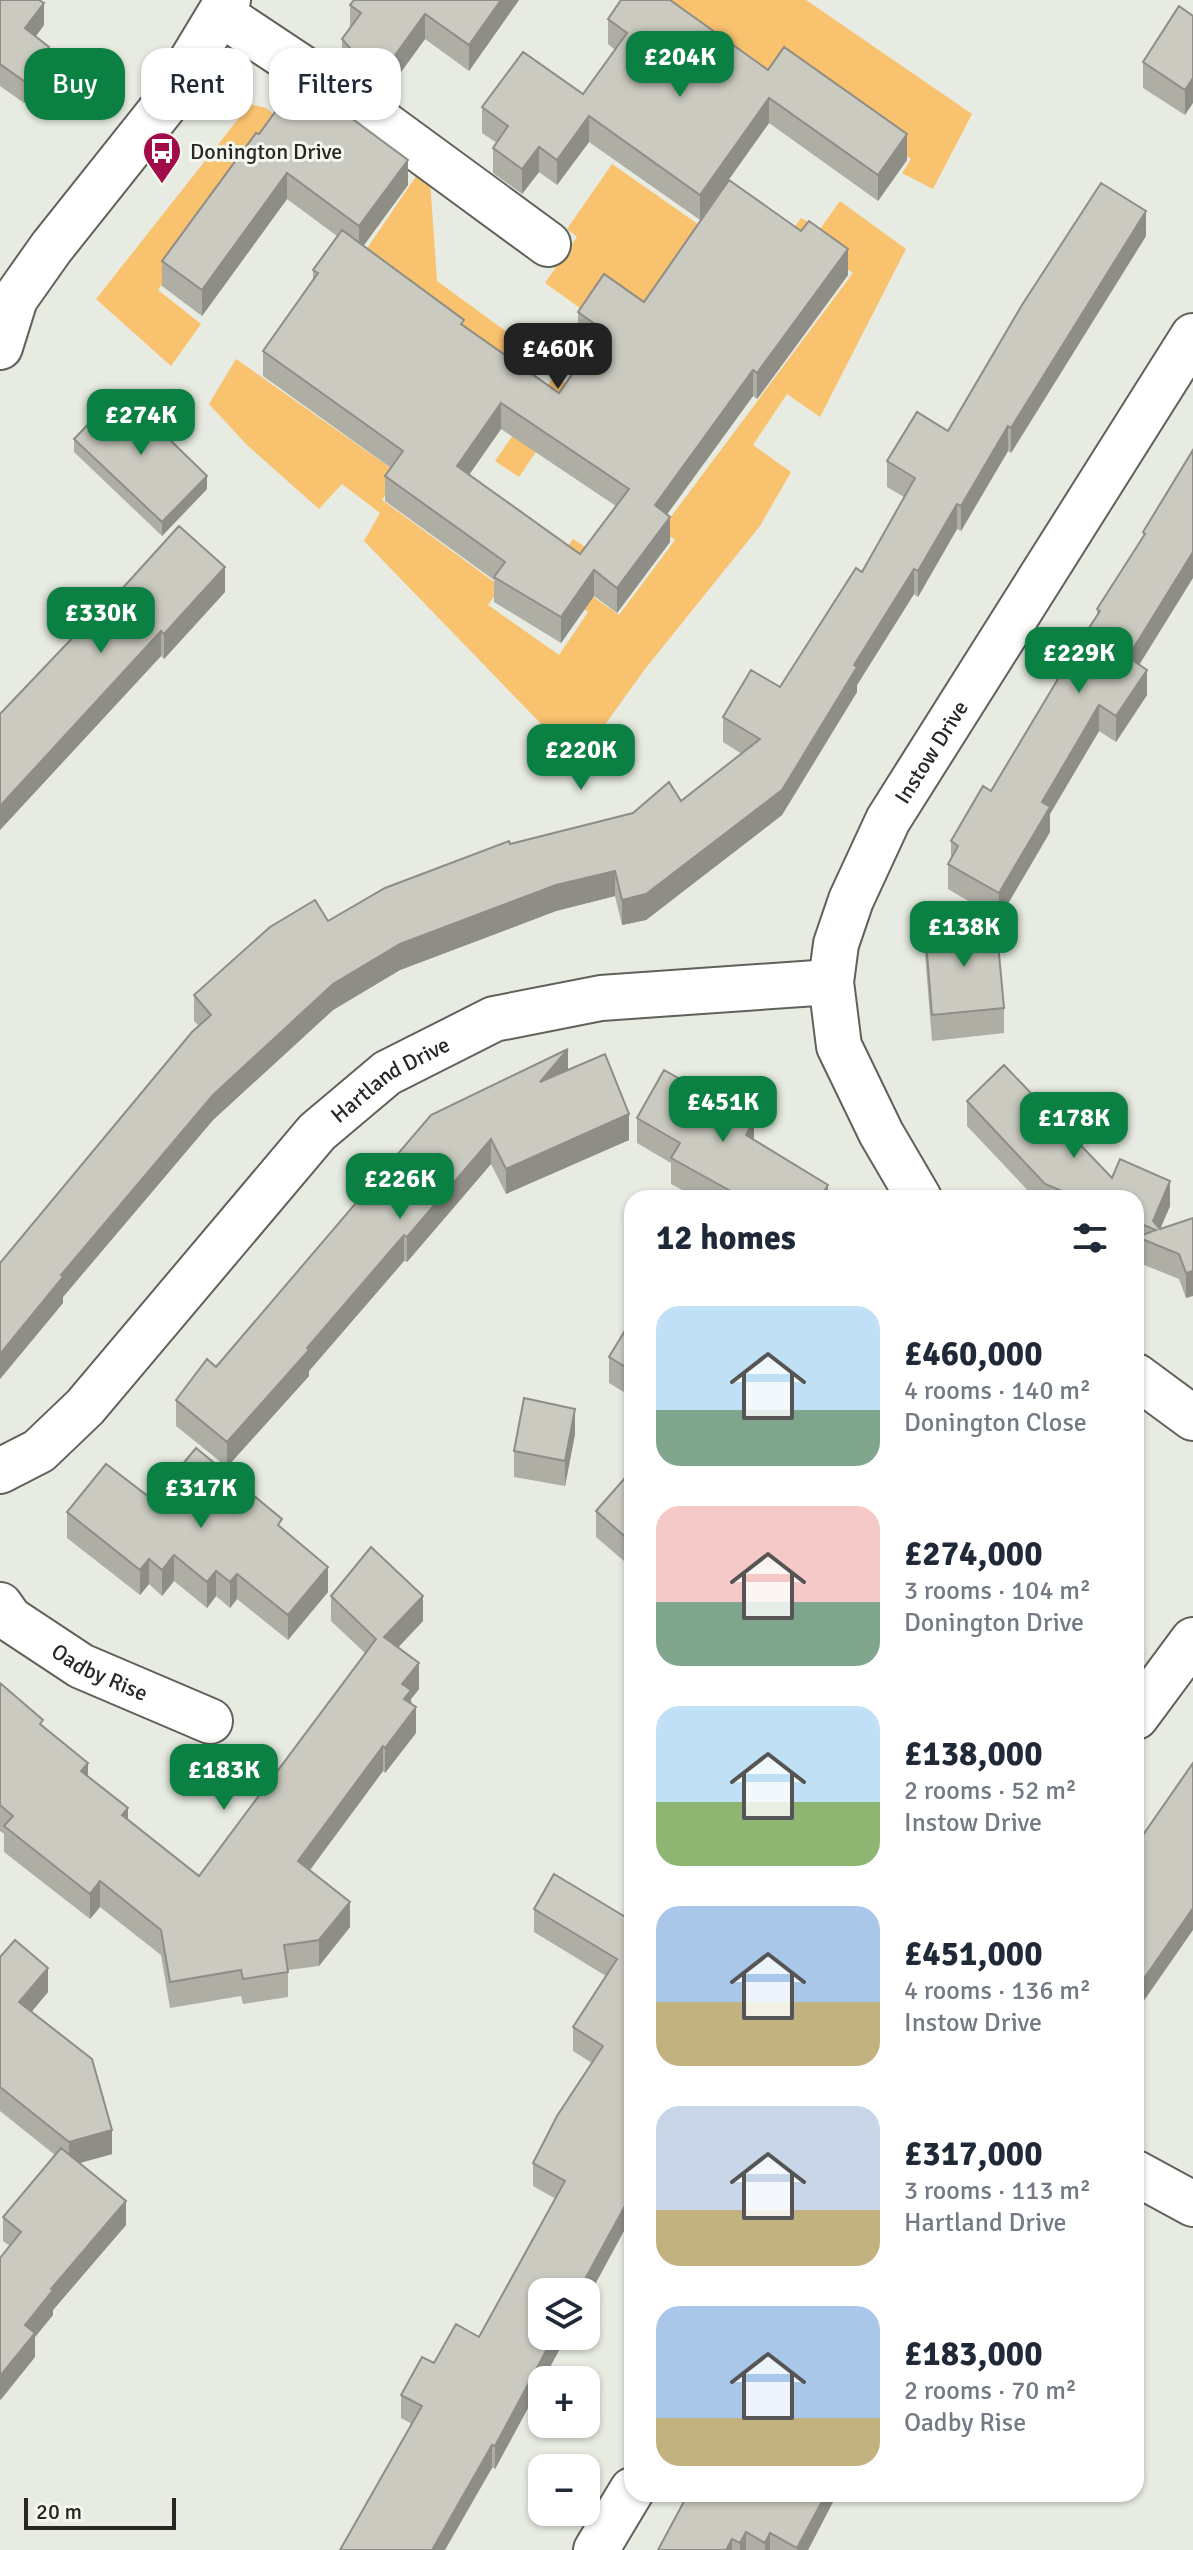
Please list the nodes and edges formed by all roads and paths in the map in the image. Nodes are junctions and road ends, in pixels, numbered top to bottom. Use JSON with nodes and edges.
{"nodes":[{"id":1,"x":224,"y":7,"type":"edge"},
{"id":2,"x":279,"y":48,"type":"edge"},
{"id":3,"x":379,"y":120,"type":"edge"},
{"id":4,"x":548,"y":244,"type":"dead end"},
{"id":5,"x":1193,"y":336,"type":"edge"},
{"id":6,"x":0,"y":347,"type":"edge"},
{"id":7,"x":831,"y":982,"type":"junction"},
{"id":8,"x":914,"y":1190,"type":"edge"},
{"id":9,"x":1144,"y":1382,"type":"edge"},
{"id":10,"x":1193,"y":1418,"type":"edge"},
{"id":11,"x":0,"y":1471,"type":"edge"},
{"id":12,"x":0,"y":1605,"type":"edge"},
{"id":13,"x":1193,"y":1640,"type":"edge"},
{"id":14,"x":1144,"y":1706,"type":"edge"},
{"id":15,"x":210,"y":1721,"type":"dead end"},
{"id":16,"x":1144,"y":2177,"type":"edge"},
{"id":17,"x":1193,"y":2204,"type":"edge"},
{"id":18,"x":625,"y":2502,"type":"edge"},
{"id":19,"x":596,"y":2550,"type":"edge"}],
"edges":[{"from":1,"to":2,"type":"street"},
{"from":1,"to":6,"type":"street"},
{"from":3,"to":4,"type":"street"},
{"from":5,"to":7,"type":"street","name":"Instow Drive"},
{"from":7,"to":8,"type":"street","name":"Instow Drive"},
{"from":7,"to":11,"type":"street","name":"Hartland Drive"},
{"from":9,"to":10,"type":"street"},
{"from":12,"to":15,"type":"street","name":"Oadby Rise"},
{"from":13,"to":14,"type":"street"},
{"from":16,"to":17,"type":"street"},
{"from":18,"to":19,"type":"street"}]}
